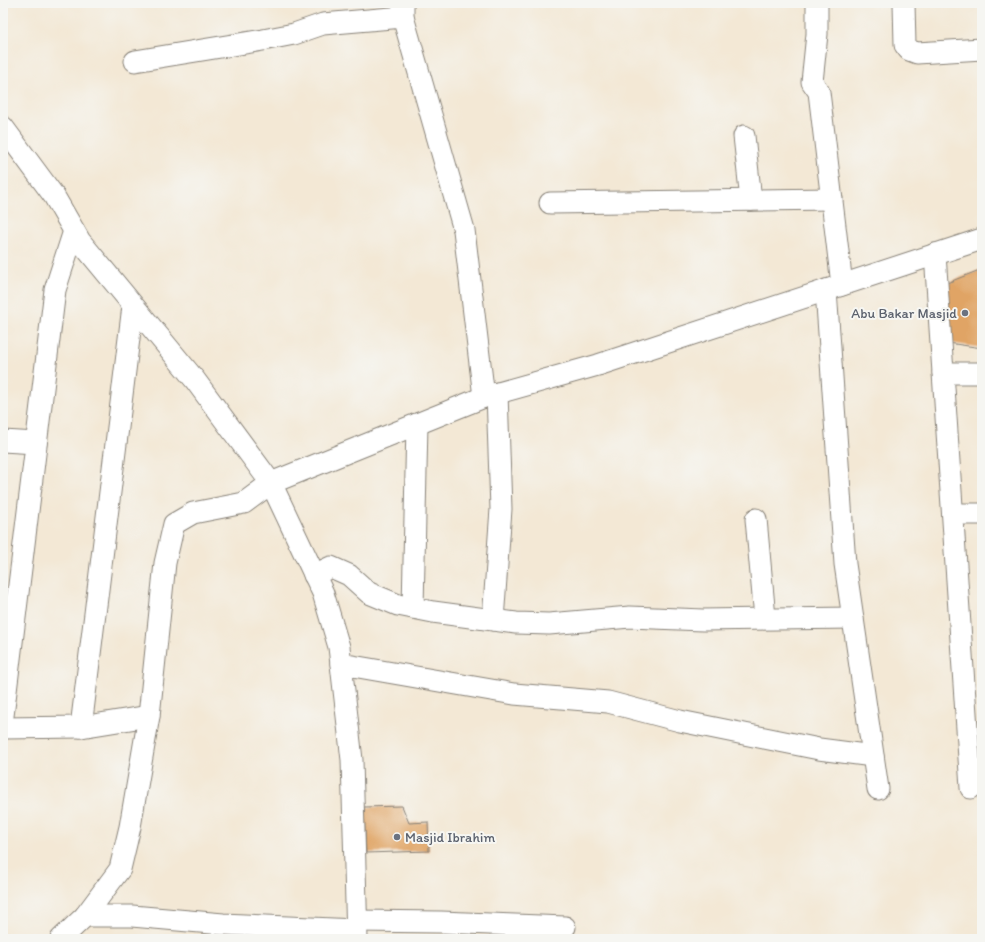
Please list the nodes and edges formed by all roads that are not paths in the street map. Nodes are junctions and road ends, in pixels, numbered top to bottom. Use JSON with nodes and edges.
{"nodes":[{"id":1,"x":817,"y":3,"type":"edge"},
{"id":2,"x":904,"y":3,"type":"edge"},
{"id":3,"x":406,"y":7,"type":"edge"},
{"id":4,"x":982,"y":48,"type":"edge"},
{"id":5,"x":135,"y":61,"type":"dead end"},
{"id":6,"x":3,"y":127,"type":"edge"},
{"id":7,"x":744,"y":136,"type":"dead end"},
{"id":8,"x":832,"y":199,"type":"junction"},
{"id":9,"x":751,"y":200,"type":"junction"},
{"id":10,"x":550,"y":203,"type":"dead end"},
{"id":11,"x":74,"y":231,"type":"junction"},
{"id":12,"x":982,"y":239,"type":"edge"},
{"id":13,"x":935,"y":254,"type":"junction"},
{"id":14,"x":834,"y":287,"type":"junction"},
{"id":15,"x":134,"y":306,"type":"junction"},
{"id":16,"x":943,"y":373,"type":"junction"},
{"id":17,"x":982,"y":373,"type":"edge"},
{"id":18,"x":491,"y":395,"type":"junction"},
{"id":19,"x":417,"y":424,"type":"junction"},
{"id":20,"x":3,"y":441,"type":"edge"},
{"id":21,"x":36,"y":443,"type":"junction"},
{"id":22,"x":271,"y":483,"type":"junction"},
{"id":23,"x":953,"y":514,"type":"junction"},
{"id":24,"x":982,"y":514,"type":"edge"},
{"id":25,"x":756,"y":519,"type":"dead end"},
{"id":26,"x":314,"y":575,"type":"junction"},
{"id":27,"x":413,"y":608,"type":"junction"},
{"id":28,"x":765,"y":618,"type":"junction"},
{"id":29,"x":853,"y":618,"type":"junction"},
{"id":30,"x":493,"y":620,"type":"junction"},
{"id":31,"x":341,"y":664,"type":"junction"},
{"id":32,"x":3,"y":716,"type":"edge"},
{"id":33,"x":149,"y":716,"type":"junction"},
{"id":34,"x":81,"y":727,"type":"junction"},
{"id":35,"x":3,"y":728,"type":"edge"},
{"id":36,"x":873,"y":756,"type":"junction"},
{"id":37,"x":971,"y":788,"type":"dead end"},
{"id":38,"x":878,"y":789,"type":"dead end"},
{"id":39,"x":85,"y":916,"type":"junction"},
{"id":40,"x":565,"y":927,"type":"dead end"},
{"id":41,"x":356,"y":930,"type":"edge"},
{"id":42,"x":61,"y":939,"type":"edge"}],
"edges":[{"from":1,"to":8,"type":"street"},
{"from":2,"to":4,"type":"street"},
{"from":3,"to":5,"type":"street"},
{"from":3,"to":18,"type":"street"},
{"from":6,"to":11,"type":"street"},
{"from":7,"to":9,"type":"street"},
{"from":8,"to":9,"type":"street"},
{"from":8,"to":14,"type":"street"},
{"from":9,"to":10,"type":"street"},
{"from":11,"to":15,"type":"street"},
{"from":11,"to":21,"type":"street"},
{"from":12,"to":13,"type":"street"},
{"from":13,"to":14,"type":"street"},
{"from":13,"to":16,"type":"street"},
{"from":14,"to":18,"type":"street"},
{"from":14,"to":29,"type":"street"},
{"from":15,"to":22,"type":"street"},
{"from":15,"to":34,"type":"street"},
{"from":16,"to":17,"type":"street"},
{"from":16,"to":23,"type":"street"},
{"from":18,"to":19,"type":"street"},
{"from":18,"to":30,"type":"street"},
{"from":19,"to":22,"type":"street"},
{"from":19,"to":27,"type":"street"},
{"from":20,"to":21,"type":"street"},
{"from":21,"to":32,"type":"street"},
{"from":22,"to":26,"type":"street"},
{"from":22,"to":33,"type":"street"},
{"from":23,"to":24,"type":"street"},
{"from":23,"to":37,"type":"street"},
{"from":25,"to":28,"type":"street"},
{"from":26,"to":27,"type":"street"},
{"from":26,"to":31,"type":"street"},
{"from":27,"to":30,"type":"street"},
{"from":28,"to":29,"type":"street"},
{"from":28,"to":30,"type":"street"},
{"from":29,"to":36,"type":"street"},
{"from":31,"to":36,"type":"street"},
{"from":31,"to":41,"type":"street"},
{"from":33,"to":34,"type":"street"},
{"from":33,"to":39,"type":"street"},
{"from":34,"to":35,"type":"street"},
{"from":36,"to":38,"type":"street"},
{"from":39,"to":41,"type":"street"},
{"from":39,"to":42,"type":"street"},
{"from":40,"to":41,"type":"street"}]}
